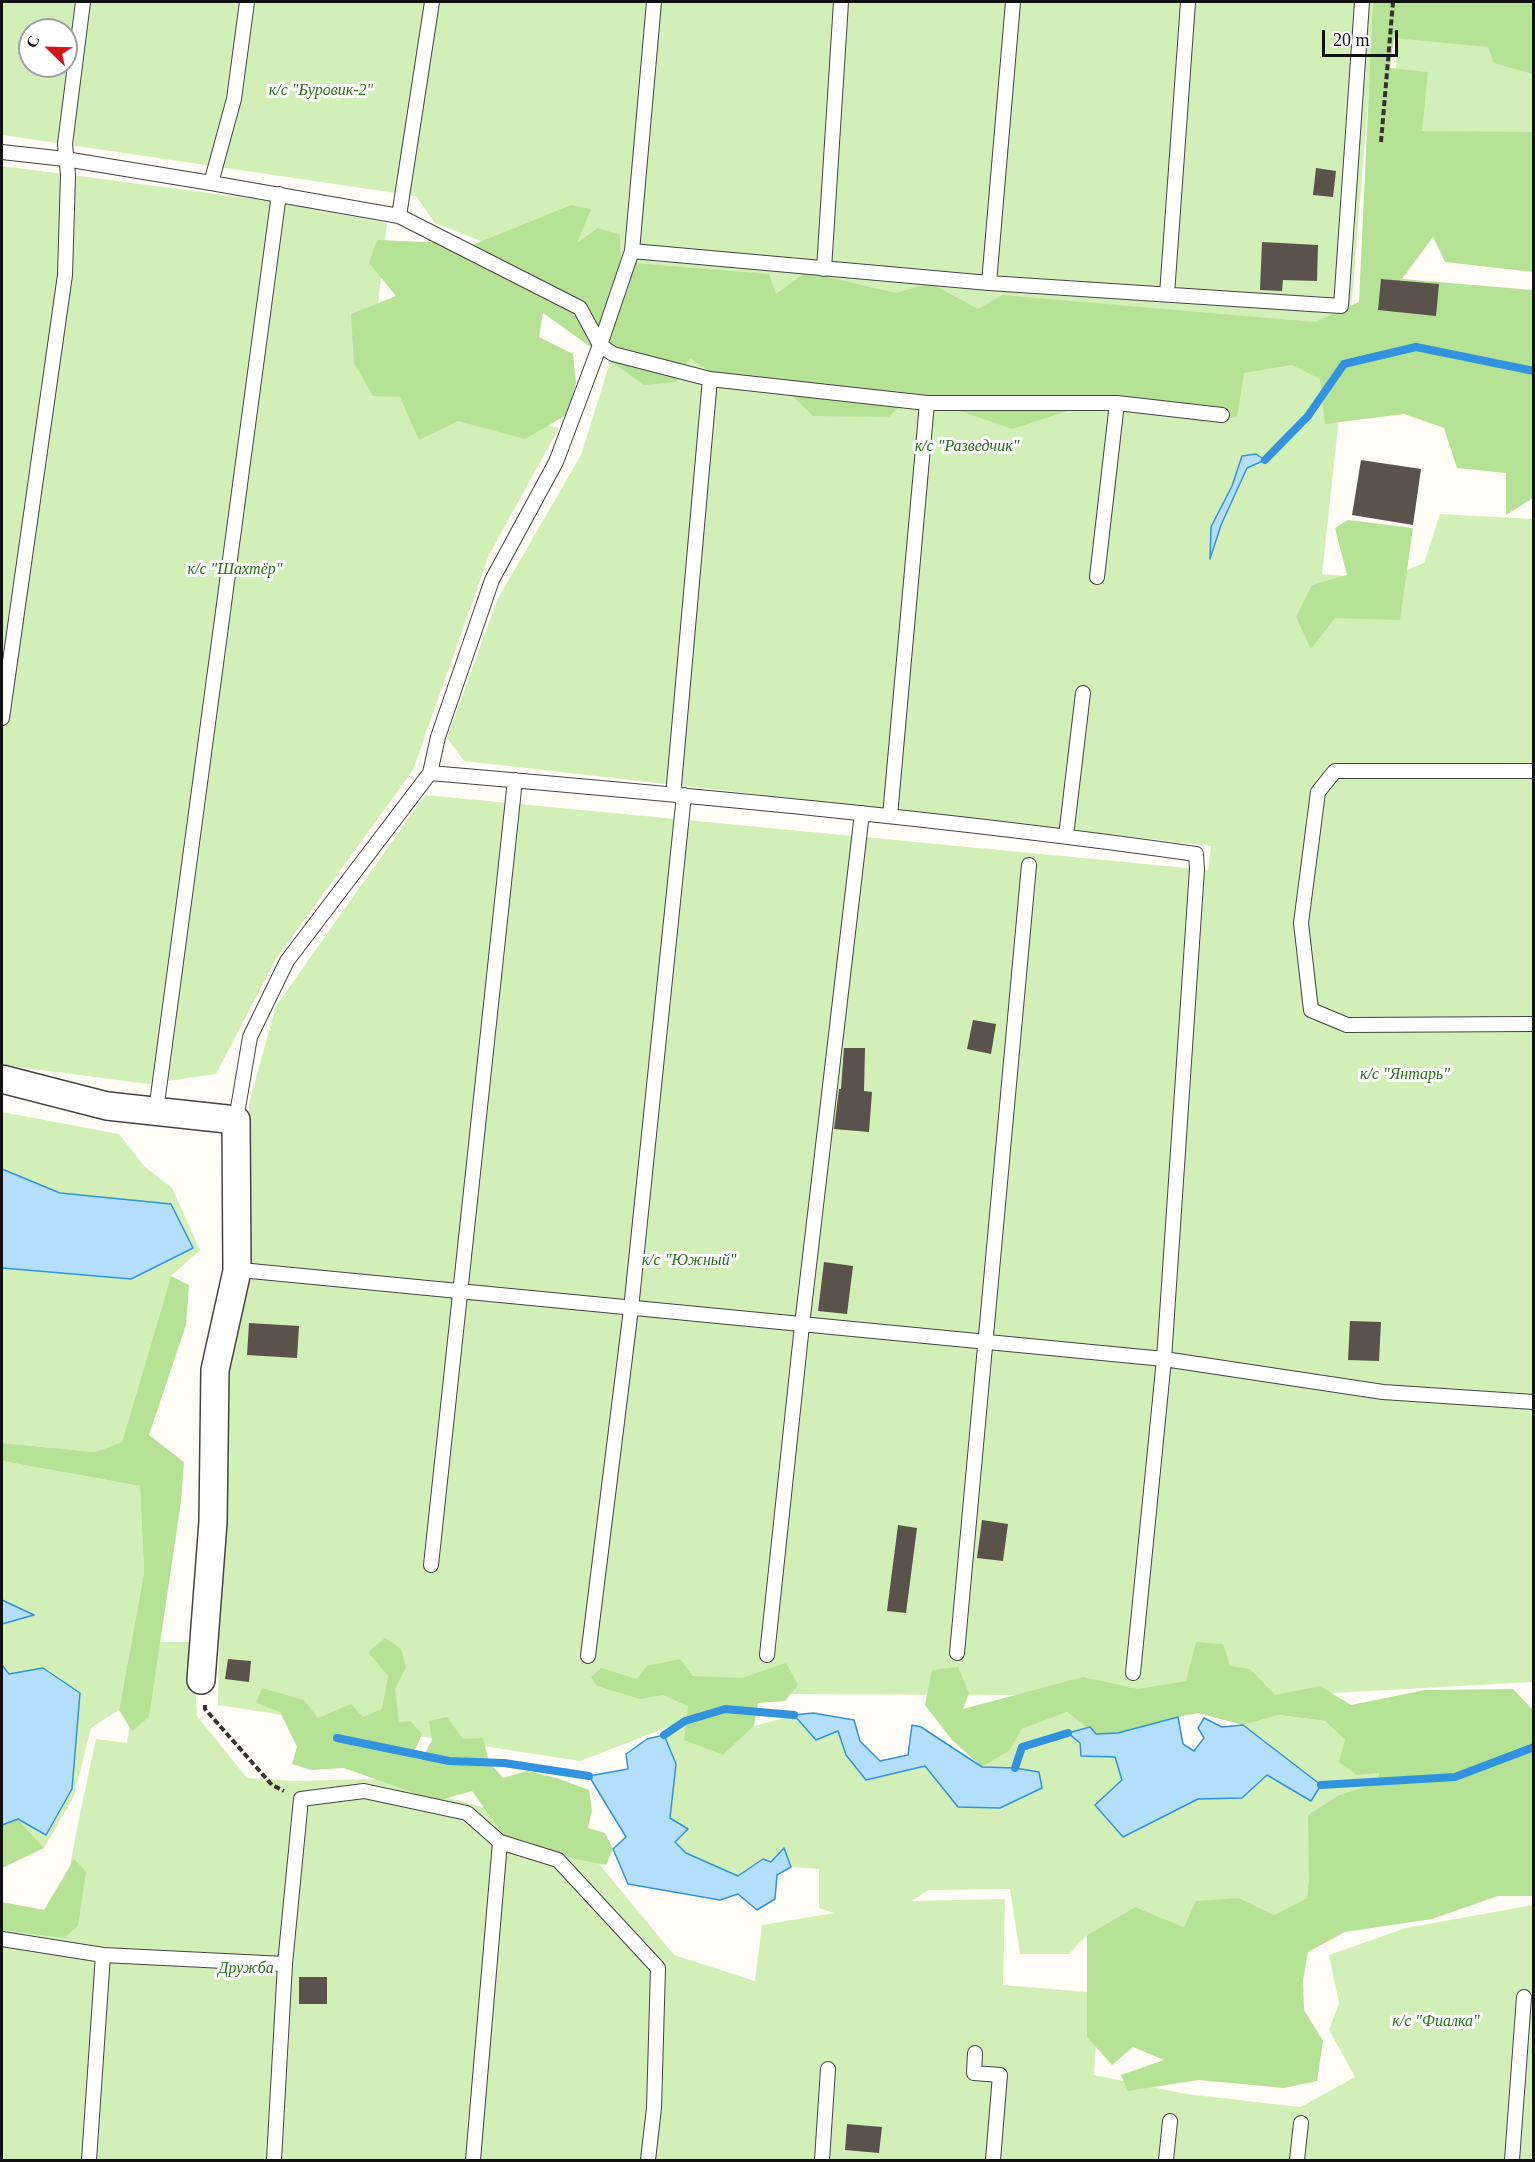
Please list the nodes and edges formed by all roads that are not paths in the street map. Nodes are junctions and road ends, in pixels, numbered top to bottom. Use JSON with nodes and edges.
{"nodes":[{"id":1,"x":83,"y":2,"type":"edge"},
{"id":2,"x":247,"y":2,"type":"edge"},
{"id":3,"x":432,"y":2,"type":"edge"},
{"id":4,"x":654,"y":2,"type":"edge"},
{"id":5,"x":841,"y":2,"type":"edge"},
{"id":6,"x":1013,"y":2,"type":"edge"},
{"id":7,"x":1188,"y":2,"type":"edge"},
{"id":8,"x":1362,"y":2,"type":"edge"},
{"id":9,"x":2,"y":152,"type":"edge"},
{"id":10,"x":65,"y":159,"type":"junction"},
{"id":11,"x":211,"y":183,"type":"junction"},
{"id":12,"x":279,"y":194,"type":"junction"},
{"id":13,"x":399,"y":216,"type":"junction"},
{"id":14,"x":632,"y":251,"type":"junction"},
{"id":15,"x":824,"y":269,"type":"junction"},
{"id":16,"x":989,"y":283,"type":"junction"},
{"id":17,"x":1167,"y":294,"type":"junction"},
{"id":18,"x":600,"y":345,"type":"junction"},
{"id":19,"x":710,"y":379,"type":"junction"},
{"id":20,"x":927,"y":403,"type":"junction"},
{"id":21,"x":1117,"y":403,"type":"junction"},
{"id":22,"x":1222,"y":415,"type":"dead end"},
{"id":23,"x":1097,"y":577,"type":"dead end"},
{"id":24,"x":1083,"y":693,"type":"dead end"},
{"id":25,"x":2,"y":718,"type":"edge"},
{"id":26,"x":1533,"y":771,"type":"edge"},
{"id":27,"x":430,"y":773,"type":"junction"},
{"id":28,"x":515,"y":780,"type":"junction"},
{"id":29,"x":680,"y":794,"type":"junction"},
{"id":30,"x":862,"y":813,"type":"junction"},
{"id":31,"x":890,"y":816,"type":"junction"},
{"id":32,"x":1066,"y":836,"type":"junction"},
{"id":33,"x":1029,"y":865,"type":"dead end"},
{"id":34,"x":1533,"y":1024,"type":"edge"},
{"id":35,"x":2,"y":1079,"type":"edge"},
{"id":36,"x":156,"y":1111,"type":"junction"},
{"id":37,"x":236,"y":1120,"type":"junction"},
{"id":38,"x":237,"y":1271,"type":"junction"},
{"id":39,"x":460,"y":1293,"type":"junction"},
{"id":40,"x":631,"y":1309,"type":"junction"},
{"id":41,"x":802,"y":1325,"type":"junction"},
{"id":42,"x":987,"y":1342,"type":"junction"},
{"id":43,"x":1164,"y":1359,"type":"junction"},
{"id":44,"x":1533,"y":1402,"type":"edge"},
{"id":45,"x":431,"y":1565,"type":"dead end"},
{"id":46,"x":957,"y":1653,"type":"dead end"},
{"id":47,"x":766,"y":1655,"type":"dead end"},
{"id":48,"x":588,"y":1656,"type":"dead end"},
{"id":49,"x":1133,"y":1673,"type":"dead end"},
{"id":50,"x":201,"y":1680,"type":"road end"},
{"id":51,"x":500,"y":1842,"type":"junction"},
{"id":52,"x":2,"y":1939,"type":"edge"},
{"id":53,"x":103,"y":1954,"type":"junction"},
{"id":54,"x":285,"y":1964,"type":"junction"},
{"id":55,"x":1524,"y":1997,"type":"dead end"},
{"id":56,"x":975,"y":2053,"type":"dead end"},
{"id":57,"x":828,"y":2069,"type":"dead end"},
{"id":58,"x":1170,"y":2121,"type":"dead end"},
{"id":59,"x":1301,"y":2123,"type":"dead end"},
{"id":60,"x":89,"y":2160,"type":"edge"},
{"id":61,"x":274,"y":2160,"type":"edge"},
{"id":62,"x":473,"y":2160,"type":"edge"},
{"id":63,"x":648,"y":2160,"type":"edge"},
{"id":64,"x":822,"y":2160,"type":"edge"},
{"id":65,"x":993,"y":2160,"type":"edge"},
{"id":66,"x":1166,"y":2160,"type":"edge"},
{"id":67,"x":1297,"y":2160,"type":"edge"},
{"id":68,"x":1512,"y":2160,"type":"edge"}],
"edges":[{"from":1,"to":10,"type":"lane"},
{"from":2,"to":11,"type":"lane"},
{"from":3,"to":13,"type":"lane"},
{"from":4,"to":14,"type":"lane"},
{"from":5,"to":15,"type":"lane"},
{"from":6,"to":16,"type":"lane"},
{"from":7,"to":17,"type":"lane"},
{"from":8,"to":17,"type":"lane"},
{"from":9,"to":10,"type":"lane"},
{"from":10,"to":11,"type":"lane"},
{"from":10,"to":25,"type":"lane"},
{"from":11,"to":12,"type":"lane"},
{"from":12,"to":13,"type":"lane"},
{"from":12,"to":36,"type":"lane"},
{"from":13,"to":18,"type":"lane"},
{"from":14,"to":15,"type":"lane"},
{"from":14,"to":18,"type":"lane"},
{"from":15,"to":16,"type":"lane"},
{"from":16,"to":17,"type":"lane"},
{"from":18,"to":19,"type":"lane"},
{"from":18,"to":27,"type":"lane"},
{"from":19,"to":20,"type":"lane"},
{"from":19,"to":29,"type":"lane"},
{"from":20,"to":21,"type":"lane"},
{"from":20,"to":31,"type":"lane"},
{"from":21,"to":22,"type":"lane"},
{"from":21,"to":23,"type":"lane"},
{"from":24,"to":32,"type":"lane"},
{"from":26,"to":34,"type":"lane"},
{"from":27,"to":28,"type":"lane"},
{"from":27,"to":37,"type":"lane"},
{"from":28,"to":29,"type":"lane"},
{"from":28,"to":39,"type":"lane"},
{"from":29,"to":30,"type":"lane"},
{"from":29,"to":40,"type":"lane"},
{"from":30,"to":31,"type":"lane"},
{"from":30,"to":41,"type":"lane"},
{"from":31,"to":32,"type":"lane"},
{"from":32,"to":43,"type":"lane"},
{"from":33,"to":42,"type":"lane"},
{"from":35,"to":36,"type":"street"},
{"from":36,"to":37,"type":"street"},
{"from":37,"to":38,"type":"street"},
{"from":38,"to":39,"type":"lane"},
{"from":38,"to":50,"type":"street"},
{"from":39,"to":40,"type":"lane"},
{"from":39,"to":45,"type":"lane"},
{"from":40,"to":41,"type":"lane"},
{"from":40,"to":48,"type":"lane"},
{"from":41,"to":42,"type":"lane"},
{"from":41,"to":47,"type":"lane"},
{"from":42,"to":43,"type":"lane"},
{"from":42,"to":46,"type":"lane"},
{"from":43,"to":44,"type":"lane"},
{"from":43,"to":49,"type":"lane"},
{"from":51,"to":54,"type":"lane"},
{"from":51,"to":62,"type":"lane"},
{"from":51,"to":63,"type":"lane"},
{"from":52,"to":53,"type":"lane"},
{"from":53,"to":54,"type":"lane"},
{"from":53,"to":60,"type":"lane"},
{"from":54,"to":61,"type":"lane"},
{"from":55,"to":68,"type":"lane"},
{"from":56,"to":65,"type":"lane"},
{"from":57,"to":64,"type":"lane"},
{"from":58,"to":66,"type":"lane"},
{"from":59,"to":67,"type":"lane"}]}
